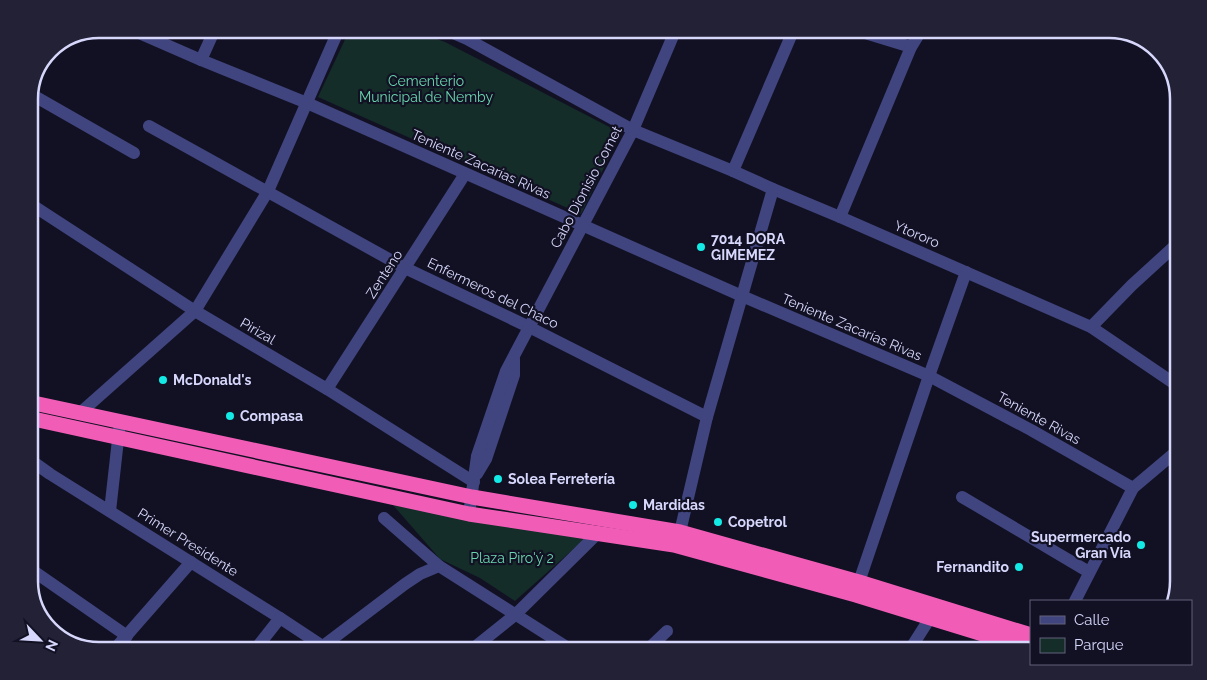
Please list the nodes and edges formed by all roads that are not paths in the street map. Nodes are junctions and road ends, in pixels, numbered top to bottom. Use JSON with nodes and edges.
{"nodes":[{"id":1,"x":151,"y":38,"type":"edge"},
{"id":2,"x":210,"y":38,"type":"edge"},
{"id":3,"x":335,"y":38,"type":"edge"},
{"id":4,"x":465,"y":38,"type":"edge"},
{"id":5,"x":672,"y":38,"type":"edge"},
{"id":6,"x":790,"y":38,"type":"edge"},
{"id":7,"x":882,"y":38,"type":"edge"},
{"id":8,"x":916,"y":38,"type":"edge"},
{"id":9,"x":911,"y":47,"type":"junction"},
{"id":10,"x":201,"y":60,"type":"junction"},
{"id":11,"x":38,"y":98,"type":"edge"},
{"id":12,"x":307,"y":103,"type":"junction"},
{"id":13,"x":149,"y":126,"type":"dead end"},
{"id":14,"x":633,"y":130,"type":"junction"},
{"id":15,"x":134,"y":153,"type":"dead end"},
{"id":16,"x":733,"y":171,"type":"junction"},
{"id":17,"x":465,"y":174,"type":"junction"},
{"id":18,"x":773,"y":189,"type":"junction"},
{"id":19,"x":268,"y":191,"type":"junction"},
{"id":20,"x":38,"y":209,"type":"edge"},
{"id":21,"x":840,"y":217,"type":"junction"},
{"id":22,"x":583,"y":225,"type":"junction"},
{"id":23,"x":1169,"y":252,"type":"edge"},
{"id":24,"x":405,"y":268,"type":"junction"},
{"id":25,"x":966,"y":272,"type":"junction"},
{"id":26,"x":742,"y":296,"type":"junction"},
{"id":27,"x":195,"y":311,"type":"junction"},
{"id":28,"x":529,"y":327,"type":"junction"},
{"id":29,"x":1091,"y":327,"type":"junction"},
{"id":30,"x":929,"y":376,"type":"junction"},
{"id":31,"x":1170,"y":380,"type":"edge"},
{"id":32,"x":327,"y":389,"type":"junction"},
{"id":33,"x":38,"y":404,"type":"edge"},
{"id":34,"x":80,"y":414,"type":"junction"},
{"id":35,"x":707,"y":417,"type":"junction"},
{"id":36,"x":38,"y":420,"type":"edge"},
{"id":37,"x":120,"y":422,"type":"junction"},
{"id":38,"x":118,"y":438,"type":"junction"},
{"id":39,"x":1170,"y":457,"type":"edge"},
{"id":40,"x":288,"y":458,"type":"junction"},
{"id":41,"x":38,"y":465,"type":"edge"},
{"id":42,"x":284,"y":474,"type":"junction"},
{"id":43,"x":474,"y":481,"type":"junction"},
{"id":44,"x":1133,"y":488,"type":"junction"},
{"id":45,"x":472,"y":497,"type":"junction"},
{"id":46,"x":962,"y":497,"type":"dead end"},
{"id":47,"x":110,"y":511,"type":"junction"},
{"id":48,"x":469,"y":514,"type":"junction"},
{"id":49,"x":384,"y":518,"type":"dead end"},
{"id":50,"x":680,"y":532,"type":"junction"},
{"id":51,"x":598,"y":533,"type":"junction"},
{"id":52,"x":191,"y":562,"type":"junction"},
{"id":53,"x":438,"y":566,"type":"junction"},
{"id":54,"x":1089,"y":572,"type":"junction"},
{"id":55,"x":38,"y":574,"type":"edge"},
{"id":56,"x":859,"y":582,"type":"junction"},
{"id":57,"x":1075,"y":600,"type":"edge"},
{"id":58,"x":515,"y":615,"type":"junction"},
{"id":59,"x":280,"y":618,"type":"junction"},
{"id":60,"x":930,"y":618,"type":"junction"},
{"id":61,"x":667,"y":631,"type":"dead end"},
{"id":62,"x":1030,"y":635,"type":"edge"},
{"id":63,"x":127,"y":636,"type":"junction"},
{"id":64,"x":121,"y":642,"type":"edge"},
{"id":65,"x":261,"y":642,"type":"edge"},
{"id":66,"x":316,"y":642,"type":"edge"},
{"id":67,"x":334,"y":642,"type":"edge"},
{"id":68,"x":481,"y":642,"type":"edge"},
{"id":69,"x":558,"y":642,"type":"edge"},
{"id":70,"x":655,"y":642,"type":"edge"},
{"id":71,"x":915,"y":642,"type":"edge"},
{"id":72,"x":1008,"y":642,"type":"edge"}],
"edges":[{"from":1,"to":10,"type":"street","name":"Teniente Zacarías Rivas"},
{"from":2,"to":10,"type":"street"},
{"from":3,"to":12,"type":"street"},
{"from":4,"to":14,"type":"street","name":"Ytororo"},
{"from":5,"to":14,"type":"street","name":"Cabo Dionisio Comet"},
{"from":6,"to":16,"type":"street"},
{"from":7,"to":9,"type":"street"},
{"from":8,"to":9,"type":"street"},
{"from":9,"to":21,"type":"street"},
{"from":10,"to":12,"type":"street","name":"Teniente Zacarías Rivas"},
{"from":11,"to":15,"type":"street"},
{"from":12,"to":17,"type":"street","name":"Teniente Zacarías Rivas"},
{"from":12,"to":19,"type":"street"},
{"from":13,"to":19,"type":"street","name":"Enfermeros del Chaco"},
{"from":14,"to":16,"type":"street","name":"Ytororo"},
{"from":14,"to":22,"type":"street","name":"Cabo Dionisio Comet"},
{"from":16,"to":18,"type":"street","name":"Ytororo"},
{"from":17,"to":22,"type":"street","name":"Teniente Zacarías Rivas"},
{"from":17,"to":24,"type":"street","name":"Zenteno"},
{"from":18,"to":21,"type":"street","name":"Ytororo"},
{"from":18,"to":26,"type":"street"},
{"from":19,"to":24,"type":"street","name":"Enfermeros del Chaco"},
{"from":19,"to":27,"type":"street"},
{"from":20,"to":27,"type":"street","name":"Pirizal"},
{"from":21,"to":25,"type":"street","name":"Ytororo"},
{"from":22,"to":26,"type":"street","name":"Teniente Zacarías Rivas"},
{"from":22,"to":28,"type":"street","name":"Cabo Dionisio Comet"},
{"from":23,"to":29,"type":"street"},
{"from":24,"to":28,"type":"street","name":"Enfermeros del Chaco"},
{"from":24,"to":32,"type":"street","name":"Zenteno"},
{"from":25,"to":29,"type":"street","name":"Ytororo"},
{"from":25,"to":30,"type":"street"},
{"from":26,"to":30,"type":"street","name":"Teniente Zacarías Rivas"},
{"from":26,"to":35,"type":"street"},
{"from":27,"to":32,"type":"street","name":"Pirizal"},
{"from":27,"to":34,"type":"street"},
{"from":28,"to":35,"type":"street","name":"Enfermeros del Chaco"},
{"from":28,"to":43,"type":"street","name":"Cabo Dionisio Comet"},
{"from":29,"to":31,"type":"street","name":"Ytororo"},
{"from":30,"to":44,"type":"street","name":"Teniente Rivas"},
{"from":30,"to":56,"type":"street"},
{"from":32,"to":43,"type":"street","name":"Pirizal"},
{"from":33,"to":34,"type":"highway"},
{"from":34,"to":37,"type":"highway"},
{"from":35,"to":50,"type":"street"},
{"from":36,"to":38,"type":"highway"},
{"from":37,"to":38,"type":"street"},
{"from":37,"to":40,"type":"highway"},
{"from":38,"to":42,"type":"highway"},
{"from":38,"to":47,"type":"street"},
{"from":39,"to":44,"type":"street"},
{"from":40,"to":42,"type":"highway"},
{"from":40,"to":45,"type":"highway"},
{"from":41,"to":47,"type":"street","name":"Primer Presidente"},
{"from":42,"to":48,"type":"highway"},
{"from":43,"to":45,"type":"street","name":"Cabo Dionisio Comet"},
{"from":44,"to":54,"type":"street"},
{"from":45,"to":48,"type":"street","name":"Cabo Dionisio Comet"},
{"from":45,"to":50,"type":"highway"},
{"from":46,"to":54,"type":"street"},
{"from":47,"to":52,"type":"street","name":"Primer Presidente"},
{"from":48,"to":51,"type":"highway"},
{"from":49,"to":53,"type":"street"},
{"from":50,"to":56,"type":"highway"},
{"from":51,"to":58,"type":"street"},
{"from":51,"to":60,"type":"highway"},
{"from":52,"to":59,"type":"street","name":"Primer Presidente"},
{"from":52,"to":63,"type":"street"},
{"from":53,"to":58,"type":"street"},
{"from":53,"to":67,"type":"street"},
{"from":54,"to":57,"type":"street"},
{"from":55,"to":63,"type":"street"},
{"from":56,"to":62,"type":"highway"},
{"from":58,"to":68,"type":"street"},
{"from":58,"to":69,"type":"street"},
{"from":59,"to":65,"type":"street"},
{"from":59,"to":66,"type":"street","name":"Primer Presidente"},
{"from":60,"to":71,"type":"street"},
{"from":60,"to":72,"type":"highway"},
{"from":61,"to":70,"type":"street"},
{"from":63,"to":64,"type":"street"}]}
